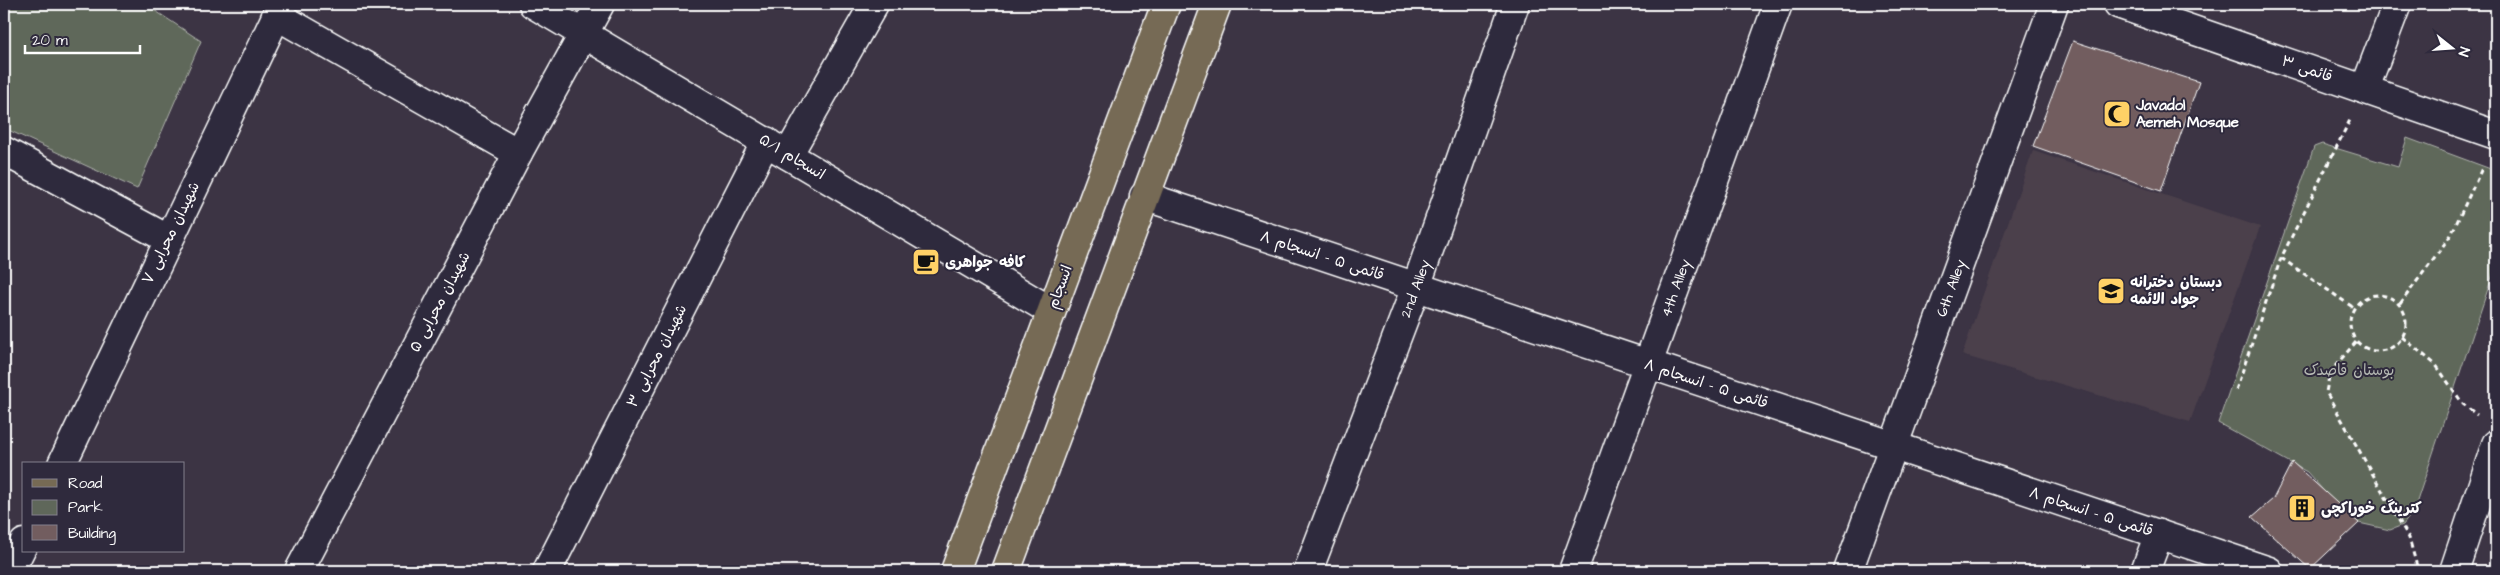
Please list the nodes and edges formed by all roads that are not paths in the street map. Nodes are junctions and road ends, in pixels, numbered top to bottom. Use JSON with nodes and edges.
{"nodes":[{"id":1,"x":533,"y":4,"type":"edge"},
{"id":2,"x":600,"y":4,"type":"edge"},
{"id":3,"x":874,"y":4,"type":"edge"},
{"id":4,"x":1166,"y":4,"type":"edge"},
{"id":5,"x":1217,"y":4,"type":"edge"},
{"id":6,"x":1515,"y":4,"type":"edge"},
{"id":7,"x":1778,"y":4,"type":"edge"},
{"id":8,"x":2054,"y":4,"type":"edge"},
{"id":9,"x":2397,"y":4,"type":"edge"},
{"id":10,"x":2127,"y":5,"type":"edge"},
{"id":11,"x":279,"y":9,"type":"edge"},
{"id":12,"x":583,"y":33,"type":"junction"},
{"id":13,"x":2365,"y":88,"type":"junction"},
{"id":14,"x":2496,"y":136,"type":"edge"},
{"id":15,"x":777,"y":148,"type":"junction"},
{"id":16,"x":4,"y":150,"type":"edge"},
{"id":17,"x":518,"y":153,"type":"junction"},
{"id":18,"x":1144,"y":196,"type":"junction"},
{"id":19,"x":168,"y":239,"type":"junction"},
{"id":20,"x":1416,"y":287,"type":"junction"},
{"id":21,"x":1051,"y":311,"type":"junction"},
{"id":22,"x":1646,"y":364,"type":"junction"},
{"id":23,"x":2496,"y":444,"type":"edge"},
{"id":24,"x":1892,"y":446,"type":"junction"},
{"id":25,"x":63,"y":462,"type":"edge"},
{"id":26,"x":2159,"y":534,"type":"junction"},
{"id":27,"x":22,"y":547,"type":"edge"},
{"id":28,"x":10,"y":571,"type":"edge"},
{"id":29,"x":299,"y":571,"type":"edge"},
{"id":30,"x":547,"y":571,"type":"edge"},
{"id":31,"x":955,"y":571,"type":"edge"},
{"id":32,"x":1006,"y":571,"type":"edge"},
{"id":33,"x":1308,"y":571,"type":"edge"},
{"id":34,"x":1573,"y":571,"type":"edge"},
{"id":35,"x":1848,"y":571,"type":"edge"},
{"id":36,"x":2145,"y":571,"type":"edge"},
{"id":37,"x":2269,"y":571,"type":"edge"},
{"id":38,"x":2454,"y":571,"type":"edge"}],
"edges":[{"from":1,"to":12,"type":"street","name":"انسجام ۵/۱"},
{"from":2,"to":12,"type":"street","name":"شهیدان محرابی ۵"},
{"from":3,"to":15,"type":"street","name":"شهیدان محرابی ۳"},
{"from":4,"to":21,"type":"main road","name":"انسجام"},
{"from":5,"to":18,"type":"main road"},
{"from":6,"to":20,"type":"street","name":"2nd Alley"},
{"from":7,"to":22,"type":"street","name":"4th Alley"},
{"from":8,"to":24,"type":"street","name":"6th Alley"},
{"from":9,"to":13,"type":"street"},
{"from":10,"to":13,"type":"street","name":"قائمی ۳"},
{"from":11,"to":17,"type":"street"},
{"from":11,"to":19,"type":"street","name":"شهیدان محرابی ۷"},
{"from":12,"to":15,"type":"street","name":"انسجام ۵/۱"},
{"from":12,"to":17,"type":"street","name":"شهیدان محرابی ۵"},
{"from":13,"to":14,"type":"street","name":"قائمی ۳"},
{"from":15,"to":21,"type":"street","name":"انسجام ۵/۱"},
{"from":15,"to":30,"type":"street","name":"شهیدان محرابی ۳"},
{"from":16,"to":19,"type":"street"},
{"from":17,"to":29,"type":"street","name":"شهیدان محرابی ۵"},
{"from":18,"to":20,"type":"street","name":"قائمی ۵ - انسجام ۸"},
{"from":18,"to":32,"type":"main road"},
{"from":19,"to":25,"type":"street","name":"شهیدان محرابی ۷"},
{"from":20,"to":22,"type":"street","name":"قائمی ۵ - انسجام ۸"},
{"from":20,"to":33,"type":"street","name":"2nd Alley"},
{"from":21,"to":31,"type":"main road","name":"انسجام"},
{"from":22,"to":24,"type":"street","name":"قائمی ۵ - انسجام ۸"},
{"from":22,"to":34,"type":"street","name":"4th Alley"},
{"from":23,"to":38,"type":"street"},
{"from":24,"to":26,"type":"street","name":"قائمی ۵ - انسجام ۸"},
{"from":24,"to":35,"type":"street","name":"6th Alley"},
{"from":26,"to":36,"type":"street"},
{"from":26,"to":37,"type":"street","name":"قائمی ۵ - انسجام ۸"},
{"from":27,"to":28,"type":"street"}]}
